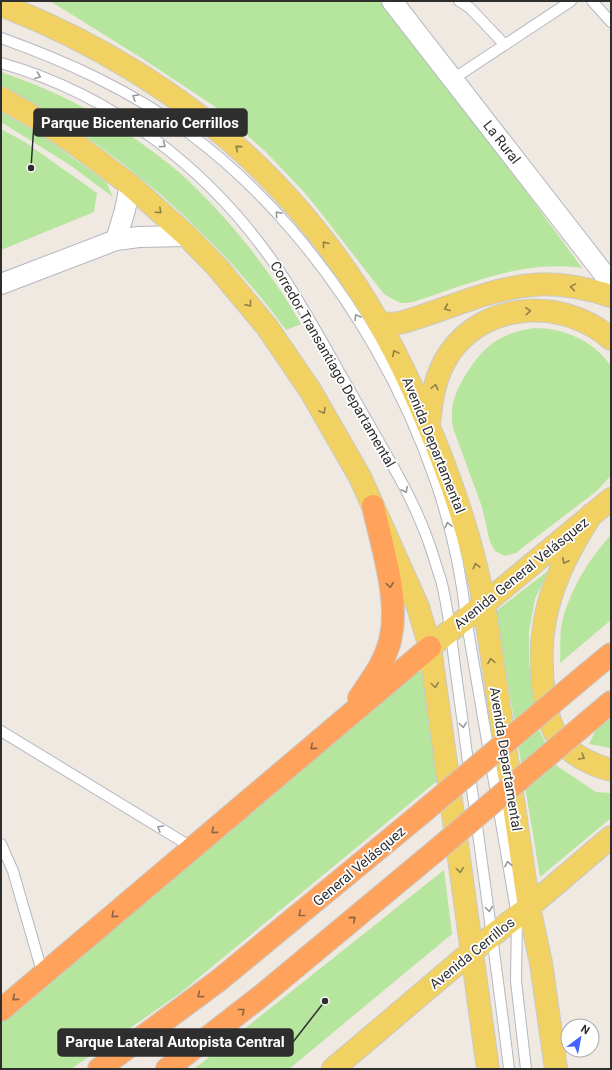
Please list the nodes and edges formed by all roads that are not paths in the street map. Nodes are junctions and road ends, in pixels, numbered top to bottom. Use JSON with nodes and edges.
{"nodes":[{"id":1,"x":392,"y":1,"type":"edge"},
{"id":2,"x":459,"y":1,"type":"edge"},
{"id":3,"x":571,"y":1,"type":"edge"},
{"id":4,"x":592,"y":1,"type":"edge"},
{"id":5,"x":1,"y":5,"type":"edge"},
{"id":6,"x":611,"y":22,"type":"edge"},
{"id":7,"x":1,"y":38,"type":"edge"},
{"id":8,"x":505,"y":45,"type":"junction"},
{"id":9,"x":1,"y":63,"type":"edge"},
{"id":10,"x":453,"y":79,"type":"junction"},
{"id":11,"x":1,"y":98,"type":"edge"},
{"id":12,"x":130,"y":185,"type":"junction"},
{"id":13,"x":187,"y":236,"type":"junction"},
{"id":14,"x":116,"y":240,"type":"junction"},
{"id":15,"x":611,"y":283,"type":"edge"},
{"id":16,"x":1,"y":284,"type":"edge"},
{"id":17,"x":611,"y":296,"type":"edge"},
{"id":18,"x":379,"y":323,"type":"junction"},
{"id":19,"x":611,"y":339,"type":"edge"},
{"id":20,"x":429,"y":426,"type":"junction"},
{"id":21,"x":611,"y":498,"type":"edge"},
{"id":22,"x":373,"y":506,"type":"junction"},
{"id":23,"x":591,"y":516,"type":"junction"},
{"id":24,"x":484,"y":604,"type":"junction"},
{"id":25,"x":458,"y":625,"type":"junction"},
{"id":26,"x":430,"y":647,"type":"junction"},
{"id":27,"x":611,"y":654,"type":"edge"},
{"id":28,"x":604,"y":708,"type":"edge"},
{"id":29,"x":342,"y":721,"type":"junction"},
{"id":30,"x":1,"y":731,"type":"edge"},
{"id":31,"x":611,"y":770,"type":"edge"},
{"id":32,"x":611,"y":837,"type":"edge"},
{"id":33,"x":1,"y":844,"type":"edge"},
{"id":34,"x":193,"y":848,"type":"junction"},
{"id":35,"x":523,"y":912,"type":"junction"},
{"id":36,"x":493,"y":935,"type":"junction"},
{"id":37,"x":471,"y":952,"type":"junction"},
{"id":38,"x":43,"y":975,"type":"junction"},
{"id":39,"x":1,"y":1010,"type":"edge"},
{"id":40,"x":99,"y":1069,"type":"edge"},
{"id":41,"x":167,"y":1069,"type":"edge"},
{"id":42,"x":333,"y":1069,"type":"edge"},
{"id":43,"x":488,"y":1069,"type":"edge"},
{"id":44,"x":509,"y":1069,"type":"edge"},
{"id":45,"x":526,"y":1069,"type":"edge"},
{"id":46,"x":556,"y":1069,"type":"edge"}],
"edges":[{"from":1,"to":10,"type":"street","name":"La Rural"},
{"from":2,"to":8,"type":"lane"},
{"from":3,"to":8,"type":"lane"},
{"from":4,"to":6,"type":"lane"},
{"from":18,"to":5,"type":"main road","name":"Avenida Departamental","one_way":true},
{"from":25,"to":7,"type":"lane","one_way":true},
{"from":8,"to":10,"type":"lane"},
{"from":9,"to":25,"type":"lane","name":"Corredor Transantiago Departamental","one_way":true},
{"from":10,"to":15,"type":"street","name":"La Rural"},
{"from":11,"to":12,"type":"main road"},
{"from":12,"to":13,"type":"main road","one_way":true},
{"from":12,"to":14,"type":"street"},
{"from":13,"to":14,"type":"street"},
{"from":13,"to":22,"type":"main road","one_way":true},
{"from":14,"to":16,"type":"street"},
{"from":17,"to":18,"type":"main road","one_way":true},
{"from":20,"to":18,"type":"main road","name":"Avenida Departamental","one_way":true},
{"from":20,"to":19,"type":"main road","one_way":true},
{"from":24,"to":20,"type":"main road","name":"Avenida Departamental","one_way":true},
{"from":21,"to":23,"type":"main road","name":"Avenida General Velásquez"},
{"from":22,"to":26,"type":"main road"},
{"from":22,"to":29,"type":"highway","one_way":true},
{"from":23,"to":24,"type":"main road","name":"Avenida General Velásquez"},
{"from":23,"to":31,"type":"main road","one_way":true},
{"from":24,"to":25,"type":"main road","name":"Avenida General Velásquez"},
{"from":35,"to":24,"type":"main road","name":"Avenida Departamental","one_way":true},
{"from":25,"to":26,"type":"main road","name":"Avenida General Velásquez"},
{"from":35,"to":25,"type":"lane","one_way":true},
{"from":25,"to":36,"type":"lane","one_way":true},
{"from":26,"to":29,"type":"highway"},
{"from":26,"to":37,"type":"main road","one_way":true},
{"from":27,"to":40,"type":"highway","name":"General Velásquez","one_way":true,"bridge":true},
{"from":41,"to":28,"type":"highway","one_way":true,"bridge":true},
{"from":29,"to":34,"type":"highway","one_way":true},
{"from":34,"to":30,"type":"lane","one_way":true},
{"from":32,"to":35,"type":"main road","name":"Avenida Cerrillos"},
{"from":33,"to":38,"type":"lane"},
{"from":34,"to":38,"type":"highway","one_way":true},
{"from":35,"to":36,"type":"main road","name":"Avenida Cerrillos"},
{"from":35,"to":45,"type":"lane"},
{"from":35,"to":46,"type":"main road","name":"Avenida Departamental"},
{"from":36,"to":37,"type":"main road","name":"Avenida Cerrillos"},
{"from":36,"to":44,"type":"lane"},
{"from":37,"to":42,"type":"main road","name":"Avenida Cerrillos"},
{"from":37,"to":43,"type":"main road"},
{"from":38,"to":39,"type":"highway","one_way":true}]}
